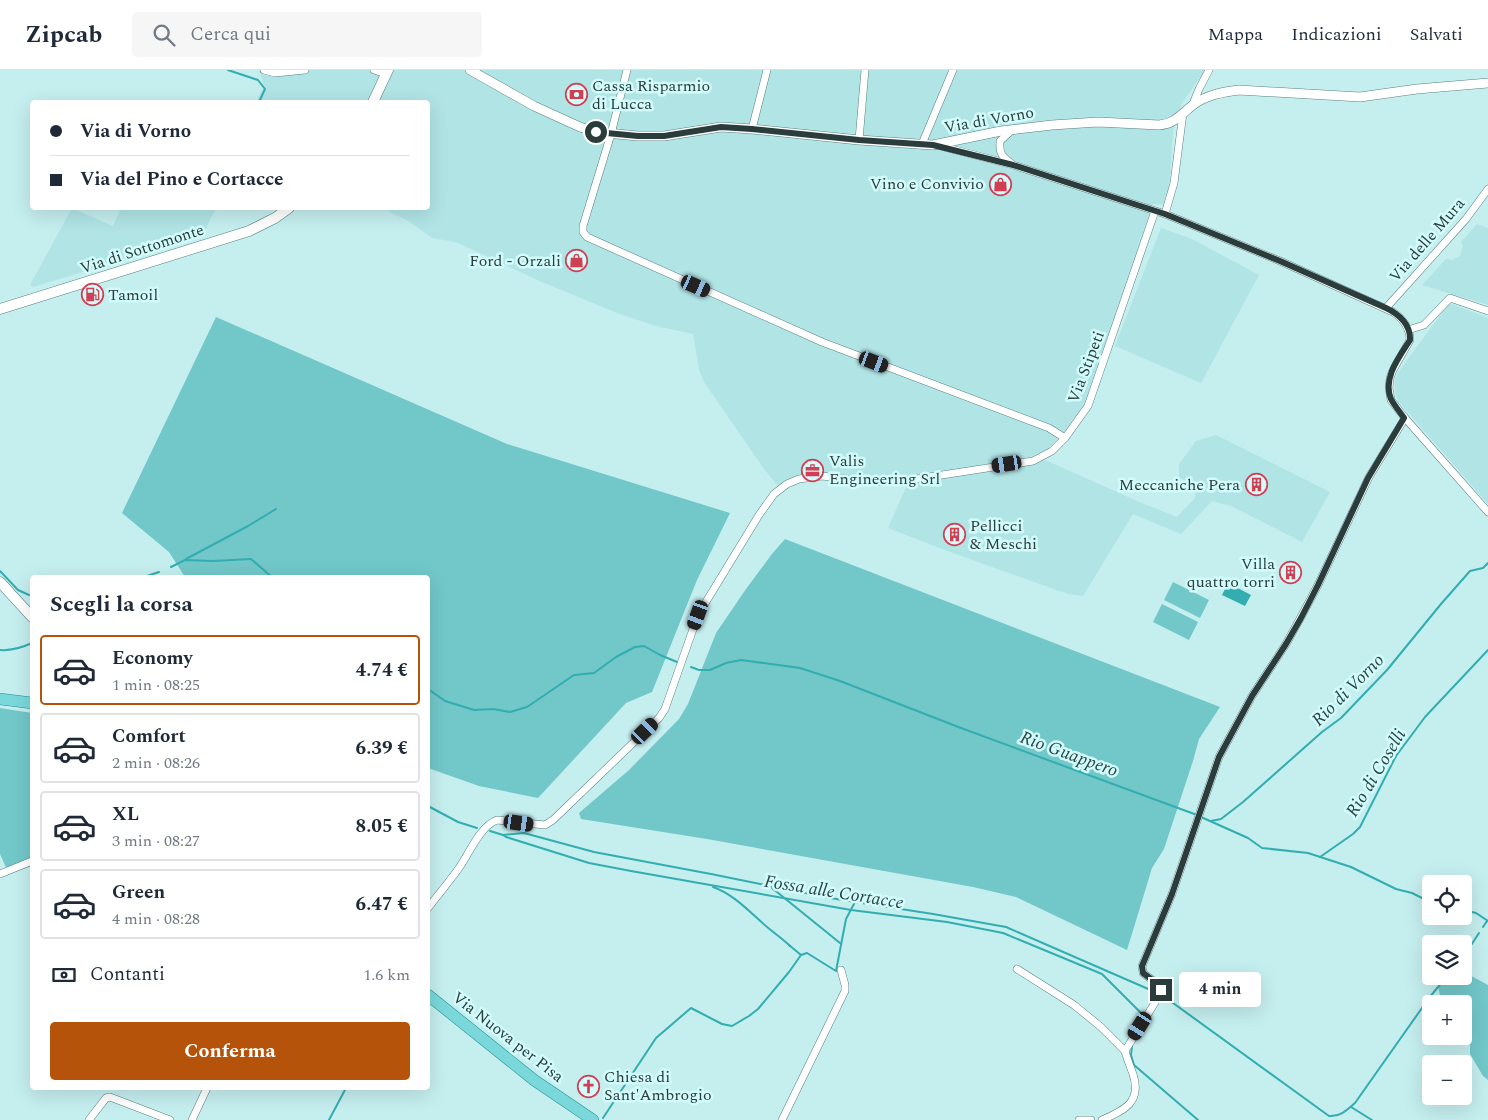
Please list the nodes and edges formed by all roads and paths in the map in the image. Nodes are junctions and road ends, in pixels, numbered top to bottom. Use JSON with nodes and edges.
{"nodes":[{"id":1,"x":264,"y":70,"type":"edge"},
{"id":2,"x":305,"y":70,"type":"edge"},
{"id":3,"x":374,"y":70,"type":"edge"},
{"id":4,"x":470,"y":70,"type":"edge"},
{"id":5,"x":627,"y":70,"type":"edge"},
{"id":6,"x":767,"y":70,"type":"edge"},
{"id":7,"x":864,"y":70,"type":"edge"},
{"id":8,"x":953,"y":70,"type":"edge"},
{"id":9,"x":1209,"y":70,"type":"edge"},
{"id":10,"x":387,"y":72,"type":"edge"},
{"id":11,"x":1488,"y":83,"type":"edge"},
{"id":12,"x":375,"y":100,"type":"edge"},
{"id":13,"x":1194,"y":104,"type":"junction"},
{"id":14,"x":1184,"y":113,"type":"junction"},
{"id":15,"x":752,"y":129,"type":"junction"},
{"id":16,"x":1012,"y":130,"type":"junction"},
{"id":17,"x":611,"y":134,"type":"junction"},
{"id":18,"x":859,"y":140,"type":"junction"},
{"id":19,"x":922,"y":144,"type":"junction"},
{"id":20,"x":933,"y":145,"type":"junction"},
{"id":21,"x":1013,"y":165,"type":"junction"},
{"id":22,"x":1488,"y":189,"type":"edge"},
{"id":23,"x":286,"y":210,"type":"edge"},
{"id":24,"x":1155,"y":211,"type":"junction"},
{"id":25,"x":1165,"y":214,"type":"junction"},
{"id":26,"x":1386,"y":308,"type":"junction"},
{"id":27,"x":0,"y":309,"type":"edge"},
{"id":28,"x":1488,"y":311,"type":"edge"},
{"id":29,"x":1408,"y":330,"type":"junction"},
{"id":30,"x":1404,"y":418,"type":"junction"},
{"id":31,"x":1065,"y":438,"type":"junction"},
{"id":32,"x":1488,"y":512,"type":"edge"},
{"id":33,"x":0,"y":582,"type":"edge"},
{"id":34,"x":30,"y":615,"type":"edge"},
{"id":35,"x":0,"y":700,"type":"edge"},
{"id":36,"x":30,"y":703,"type":"edge"},
{"id":37,"x":30,"y":862,"type":"edge"},
{"id":38,"x":0,"y":874,"type":"edge"},
{"id":39,"x":430,"y":905,"type":"edge"},
{"id":40,"x":1017,"y":969,"type":"dead end"},
{"id":41,"x":841,"y":970,"type":"dead end"},
{"id":42,"x":430,"y":996,"type":"edge"},
{"id":43,"x":1125,"y":1051,"type":"junction"},
{"id":44,"x":205,"y":1090,"type":"edge"},
{"id":45,"x":89,"y":1120,"type":"edge"},
{"id":46,"x":170,"y":1120,"type":"edge"},
{"id":47,"x":192,"y":1120,"type":"edge"},
{"id":48,"x":592,"y":1120,"type":"edge"},
{"id":49,"x":782,"y":1120,"type":"edge"},
{"id":50,"x":1078,"y":1120,"type":"edge"},
{"id":51,"x":1091,"y":1120,"type":"edge"},
{"id":52,"x":1102,"y":1120,"type":"edge"}],
"edges":[{"from":1,"to":2,"type":"street"},
{"from":3,"to":10,"type":"street"},
{"from":4,"to":17,"type":"street","name":"Via di Vorno"},
{"from":5,"to":17,"type":"street"},
{"from":6,"to":15,"type":"street"},
{"from":7,"to":18,"type":"street"},
{"from":8,"to":19,"type":"street"},
{"from":9,"to":13,"type":"street"},
{"from":10,"to":12,"type":"main road"},
{"from":11,"to":13,"type":"street","name":"Via di Vorno"},
{"from":13,"to":14,"type":"street","name":"Via di Vorno"},
{"from":14,"to":16,"type":"street","name":"Via di Vorno"},
{"from":14,"to":25,"type":"street"},
{"from":15,"to":17,"type":"street","name":"Via di Vorno"},
{"from":15,"to":18,"type":"street","name":"Via di Vorno"},
{"from":16,"to":20,"type":"street","name":"Via di Vorno"},
{"from":16,"to":21,"type":"street"},
{"from":17,"to":31,"type":"street"},
{"from":18,"to":19,"type":"street","name":"Via di Vorno"},
{"from":19,"to":20,"type":"street","name":"Via di Vorno"},
{"from":20,"to":21,"type":"street"},
{"from":21,"to":24,"type":"street"},
{"from":22,"to":26,"type":"street","name":"Via delle Mura"},
{"from":23,"to":27,"type":"main road","name":"Via di Sottomonte"},
{"from":24,"to":25,"type":"street"},
{"from":24,"to":31,"type":"street","name":"Via Stipeti"},
{"from":25,"to":26,"type":"street"},
{"from":26,"to":29,"type":"street"},
{"from":28,"to":29,"type":"street"},
{"from":29,"to":30,"type":"street"},
{"from":30,"to":32,"type":"street"},
{"from":30,"to":43,"type":"street"},
{"from":31,"to":39,"type":"street","name":"Via Stipeti"},
{"from":33,"to":34,"type":"main road"},
{"from":35,"to":36,"type":"main road"},
{"from":37,"to":38,"type":"street"},
{"from":40,"to":43,"type":"street"},
{"from":41,"to":49,"type":"street"},
{"from":42,"to":48,"type":"main road","name":"Via Nuova per Pisa"},
{"from":43,"to":52,"type":"street"},
{"from":44,"to":47,"type":"street"},
{"from":45,"to":46,"type":"street"},
{"from":50,"to":51,"type":"street"}]}
